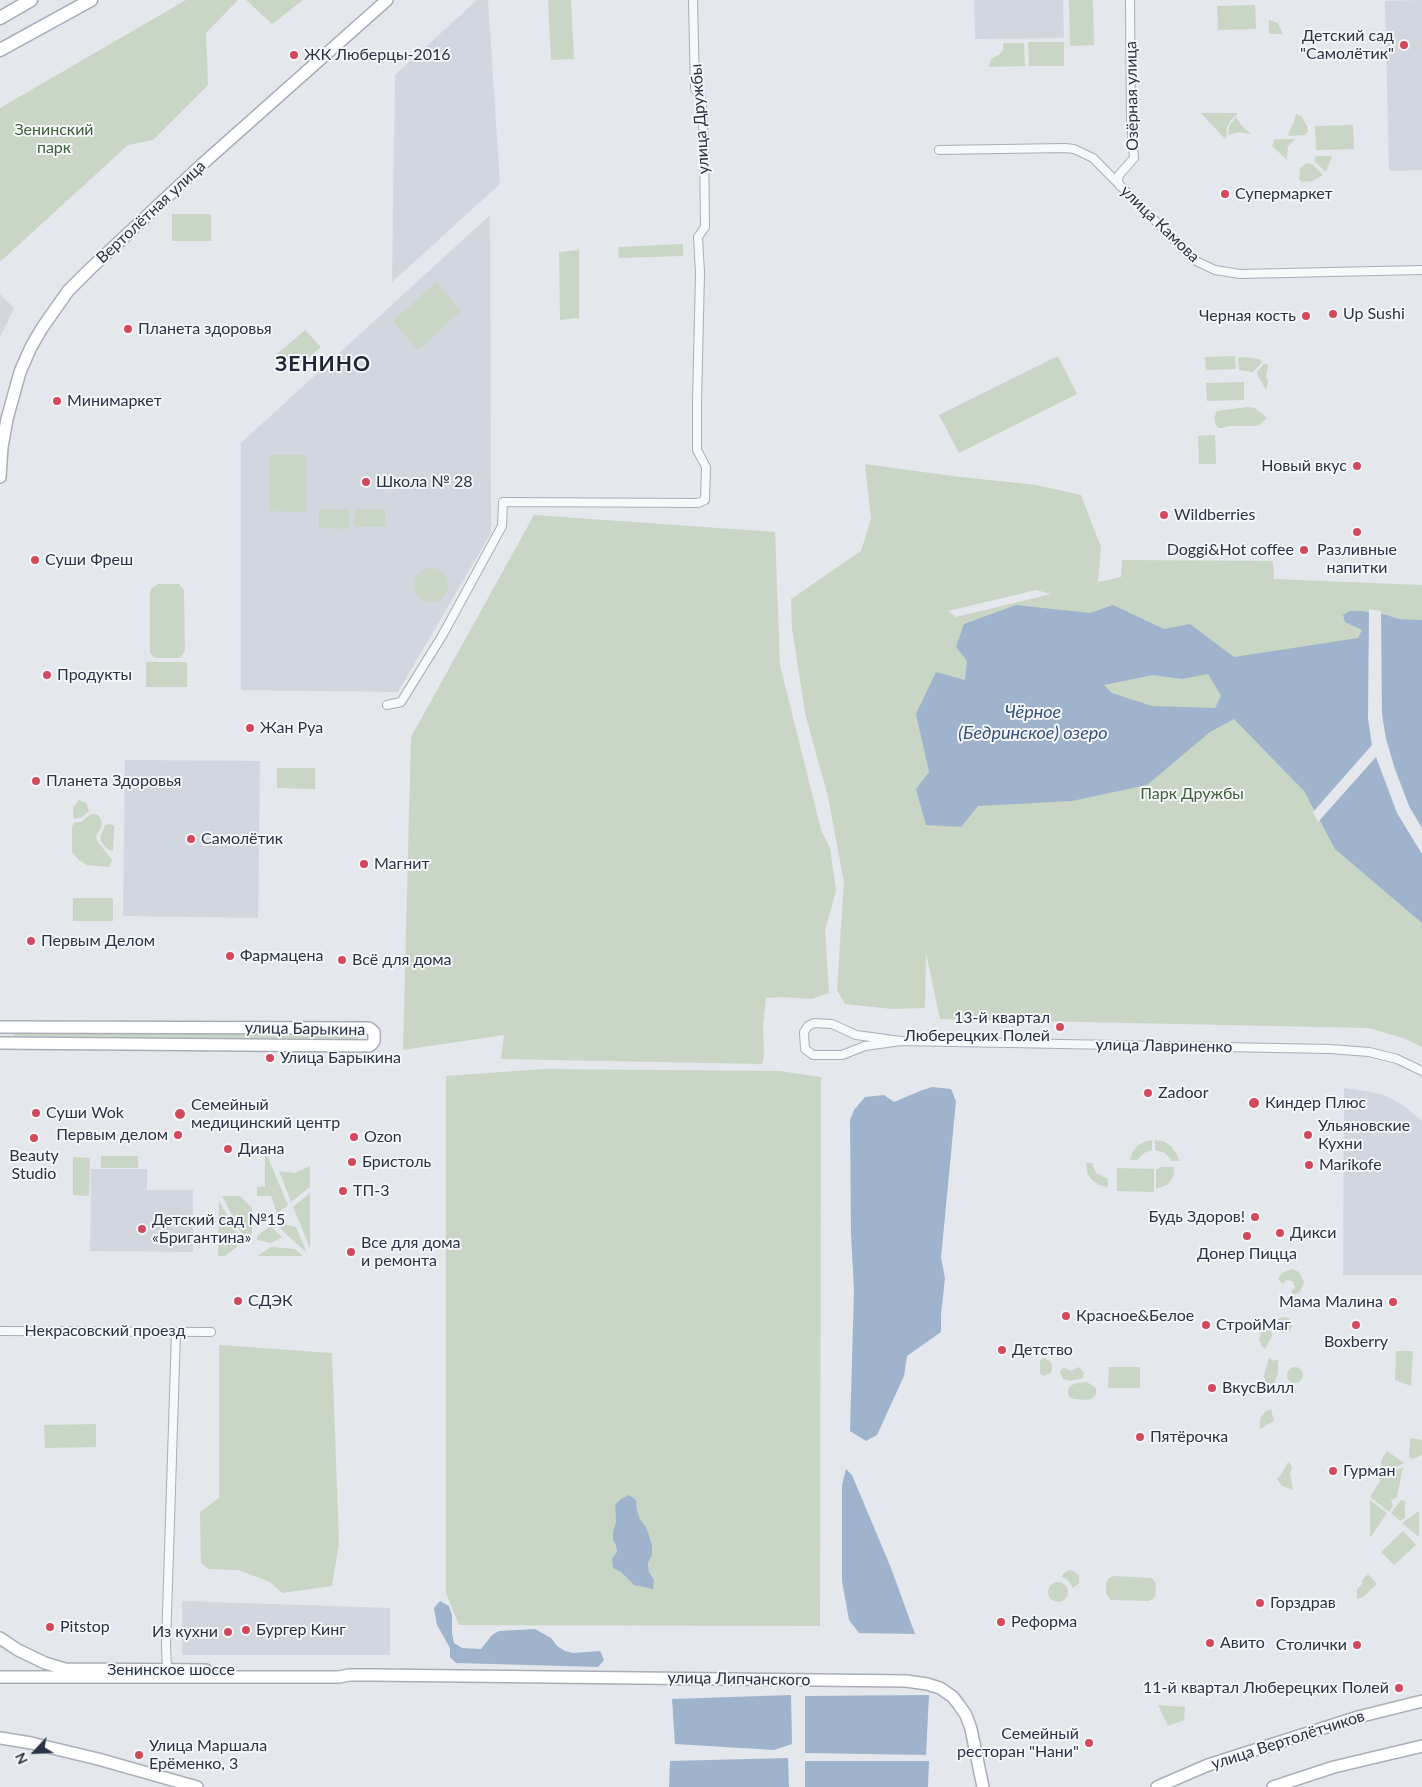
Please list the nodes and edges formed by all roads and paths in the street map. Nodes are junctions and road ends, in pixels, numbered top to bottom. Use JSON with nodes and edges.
{"nodes":[{"id":1,"x":23,"y":0,"type":"edge"},
{"id":2,"x":31,"y":0,"type":"edge"},
{"id":3,"x":91,"y":0,"type":"edge"},
{"id":4,"x":387,"y":0,"type":"edge"},
{"id":5,"x":693,"y":0,"type":"edge"},
{"id":6,"x":1130,"y":0,"type":"edge"},
{"id":7,"x":0,"y":11,"type":"edge"},
{"id":8,"x":0,"y":18,"type":"edge"},
{"id":9,"x":0,"y":50,"type":"edge"},
{"id":10,"x":939,"y":150,"type":"dead end"},
{"id":11,"x":1120,"y":187,"type":"junction"},
{"id":12,"x":1422,"y":270,"type":"edge"},
{"id":13,"x":0,"y":477,"type":"edge"},
{"id":14,"x":387,"y":706,"type":"dead end"},
{"id":15,"x":0,"y":1027,"type":"edge"},
{"id":16,"x":901,"y":1041,"type":"junction"},
{"id":17,"x":0,"y":1043,"type":"edge"},
{"id":18,"x":1422,"y":1071,"type":"edge"},
{"id":19,"x":0,"y":1331,"type":"edge"},
{"id":20,"x":176,"y":1332,"type":"junction"},
{"id":21,"x":211,"y":1332,"type":"dead end"},
{"id":22,"x":0,"y":1638,"type":"edge"},
{"id":23,"x":167,"y":1669,"type":"junction"},
{"id":24,"x":349,"y":1675,"type":"junction"},
{"id":25,"x":425,"y":1676,"type":"joint"},
{"id":26,"x":0,"y":1677,"type":"edge"},
{"id":27,"x":1422,"y":1701,"type":"edge"},
{"id":28,"x":0,"y":1738,"type":"edge"},
{"id":29,"x":1422,"y":1746,"type":"edge"},
{"id":30,"x":197,"y":1787,"type":"edge"},
{"id":31,"x":983,"y":1787,"type":"edge"},
{"id":32,"x":1157,"y":1787,"type":"edge"},
{"id":33,"x":1273,"y":1787,"type":"edge"}],
"edges":[{"from":1,"to":7,"type":"main road"},
{"from":2,"to":8,"type":"main road"},
{"from":3,"to":9,"type":"main road"},
{"from":4,"to":13,"type":"main road","name":"Вертолётная улица"},
{"from":5,"to":14,"type":"street","name":"улица Дружбы"},
{"from":6,"to":11,"type":"street","name":"Озёрная улица"},
{"from":10,"to":11,"type":"street","name":"улица Камова"},
{"from":11,"to":12,"type":"street","name":"улица Камова"},
{"from":15,"to":17,"type":"main road","name":"улица Барыкина"},
{"from":16,"to":16,"type":"street"},
{"from":16,"to":18,"type":"street","name":"улица Лавриненко"},
{"from":19,"to":20,"type":"street","name":"Некрасовский проезд"},
{"from":20,"to":21,"type":"street","name":"Некрасовский проезд"},
{"from":20,"to":23,"type":"street"},
{"from":22,"to":23,"type":"main road","name":"Зенинское шоссе"},
{"from":23,"to":24,"type":"main road","name":"Зенинское шоссе"},
{"from":24,"to":25,"type":"main road","name":"Зенинское шоссе"},
{"from":24,"to":26,"type":"main road","name":"Зенинское шоссе"},
{"from":25,"to":31,"type":"main road","name":"улица Липчанского"},
{"from":27,"to":32,"type":"main road","name":"улица Вертолётчиков"},
{"from":28,"to":30,"type":"main road"},
{"from":29,"to":33,"type":"main road"}]}
